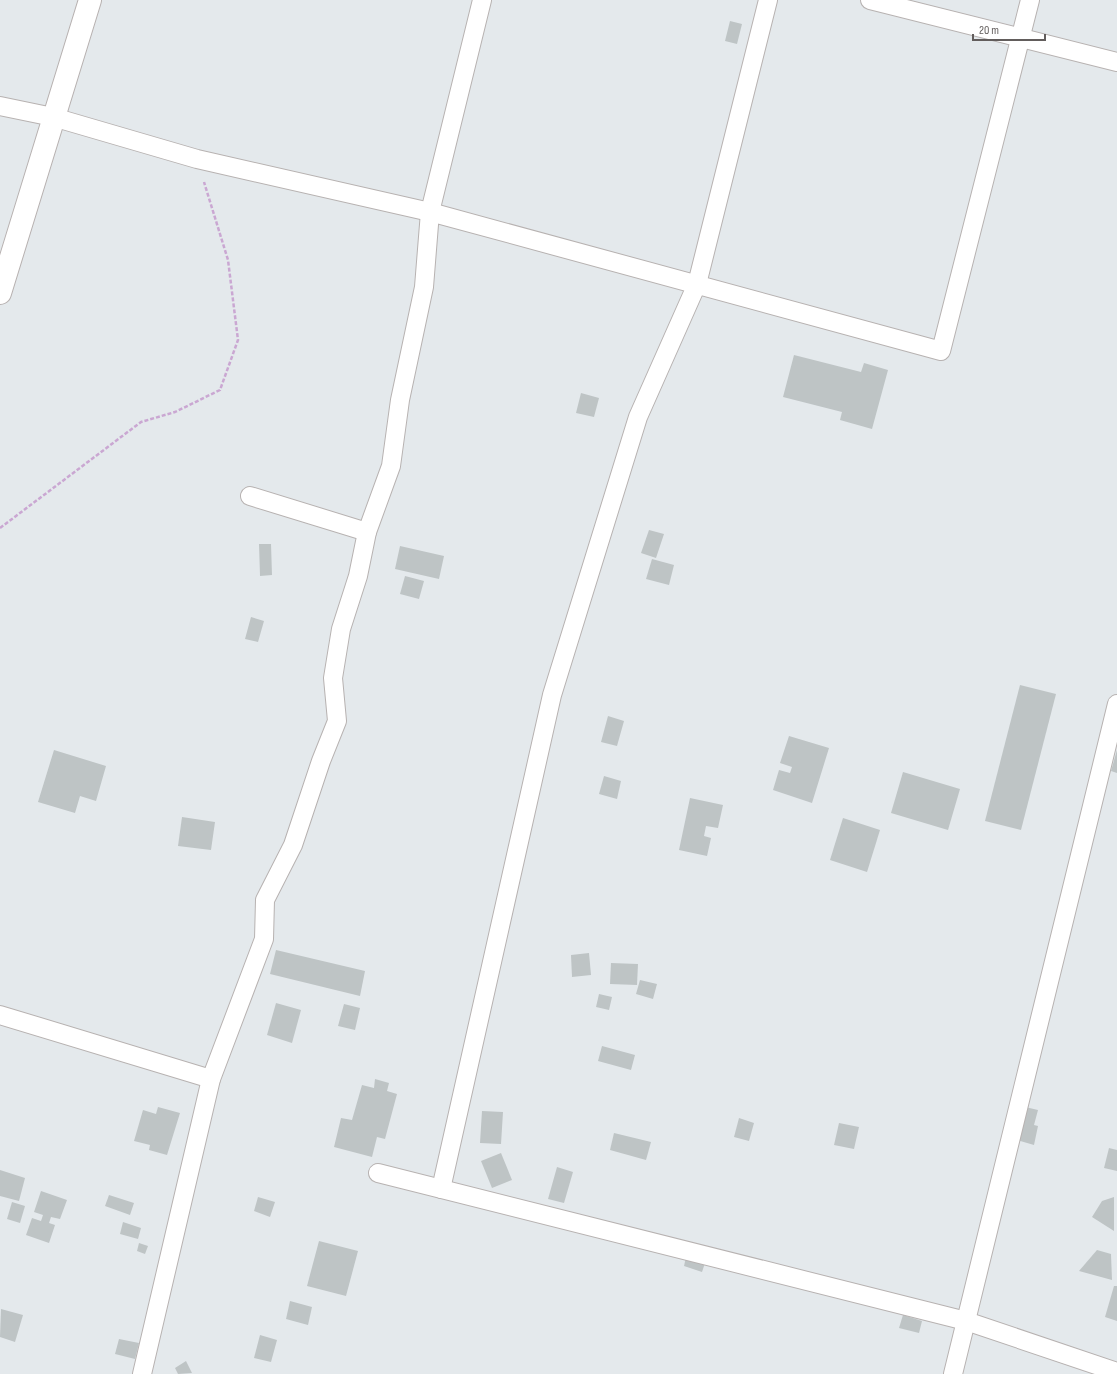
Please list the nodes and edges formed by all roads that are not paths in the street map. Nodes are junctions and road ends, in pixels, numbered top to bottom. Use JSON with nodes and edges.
{"nodes":[{"id":1,"x":90,"y":0,"type":"edge"},
{"id":2,"x":482,"y":0,"type":"edge"},
{"id":3,"x":768,"y":0,"type":"edge"},
{"id":4,"x":870,"y":0,"type":"edge"},
{"id":5,"x":1030,"y":0,"type":"edge"},
{"id":6,"x":1020,"y":39,"type":"junction"},
{"id":7,"x":1117,"y":62,"type":"edge"},
{"id":8,"x":0,"y":106,"type":"edge"},
{"id":9,"x":53,"y":117,"type":"junction"},
{"id":10,"x":430,"y":212,"type":"junction"},
{"id":11,"x":697,"y":284,"type":"junction"},
{"id":12,"x":0,"y":293,"type":"edge"},
{"id":13,"x":250,"y":496,"type":"dead end"},
{"id":14,"x":367,"y":532,"type":"junction"},
{"id":15,"x":1117,"y":704,"type":"edge"},
{"id":16,"x":1113,"y":730,"type":"edge"},
{"id":17,"x":0,"y":1015,"type":"edge"},
{"id":18,"x":211,"y":1079,"type":"junction"},
{"id":19,"x":378,"y":1173,"type":"dead end"},
{"id":20,"x":441,"y":1189,"type":"junction"},
{"id":21,"x":966,"y":1320,"type":"junction"},
{"id":22,"x":1117,"y":1372,"type":"edge"},
{"id":23,"x":142,"y":1374,"type":"edge"},
{"id":24,"x":953,"y":1374,"type":"edge"}],
"edges":[{"from":1,"to":9,"type":"street"},
{"from":2,"to":10,"type":"street"},
{"from":3,"to":11,"type":"street"},
{"from":4,"to":6,"type":"street"},
{"from":5,"to":6,"type":"street"},
{"from":6,"to":7,"type":"street"},
{"from":6,"to":11,"type":"street"},
{"from":8,"to":9,"type":"street"},
{"from":9,"to":10,"type":"street"},
{"from":9,"to":12,"type":"street"},
{"from":10,"to":11,"type":"street"},
{"from":10,"to":14,"type":"street"},
{"from":11,"to":20,"type":"street"},
{"from":13,"to":14,"type":"street"},
{"from":14,"to":18,"type":"street"},
{"from":15,"to":16,"type":"street"},
{"from":16,"to":21,"type":"street"},
{"from":17,"to":18,"type":"street"},
{"from":18,"to":23,"type":"street"},
{"from":19,"to":20,"type":"street"},
{"from":20,"to":21,"type":"street"},
{"from":21,"to":22,"type":"street"},
{"from":21,"to":24,"type":"street"}]}
